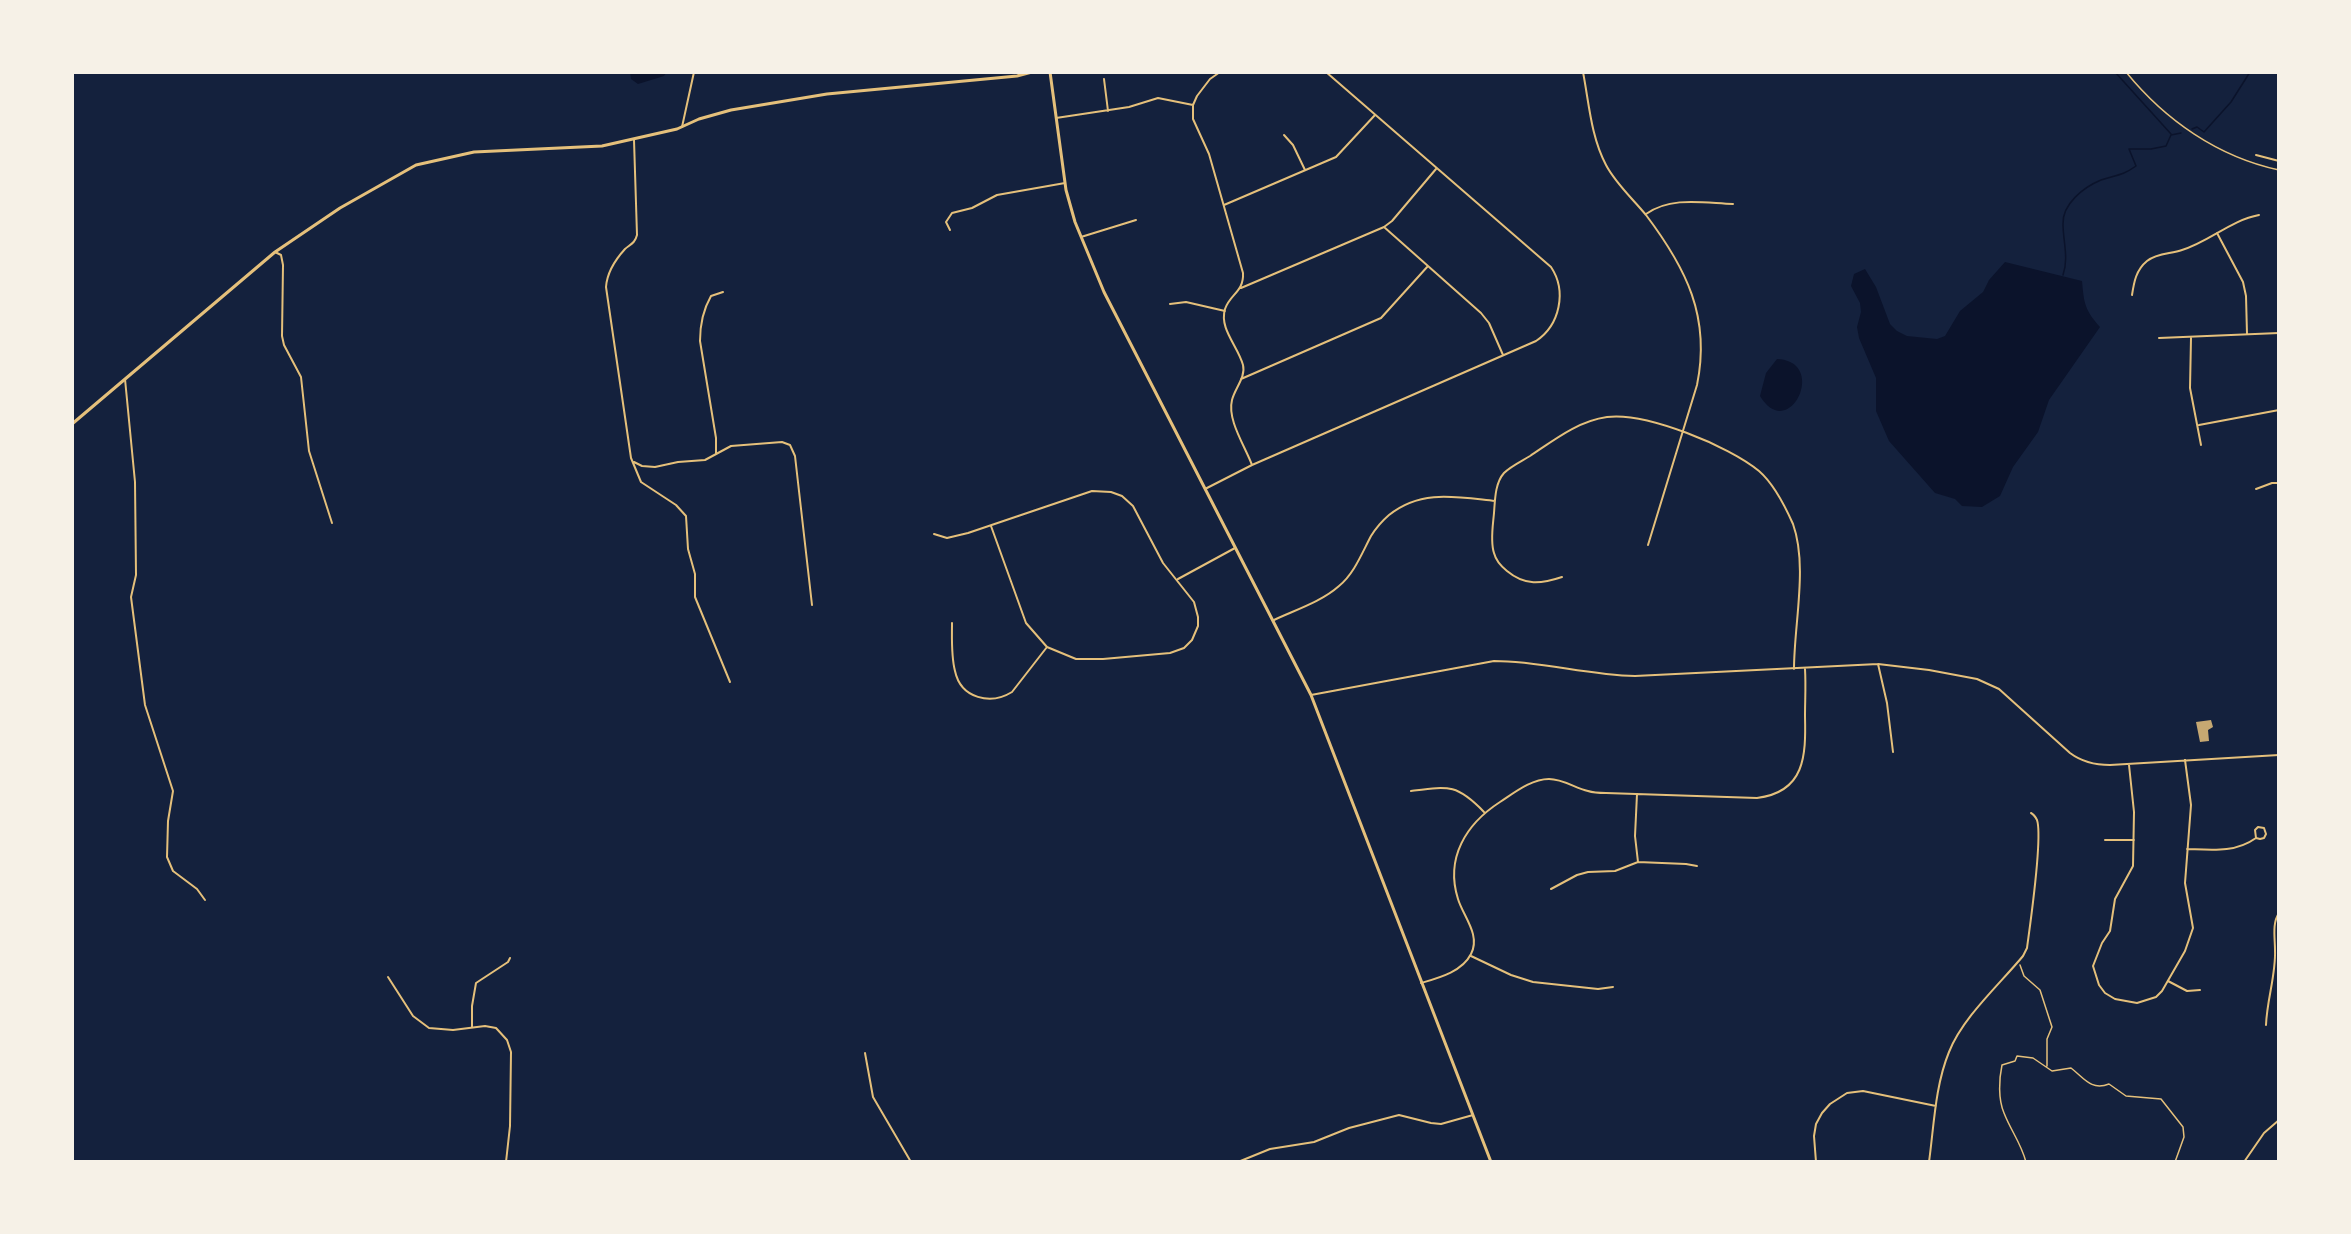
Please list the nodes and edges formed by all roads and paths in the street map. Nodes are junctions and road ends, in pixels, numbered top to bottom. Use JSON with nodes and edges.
{"nodes":[{"id":1,"x":694,"y":72,"type":"edge"},
{"id":2,"x":1032,"y":72,"type":"edge"},
{"id":3,"x":1050,"y":72,"type":"edge"},
{"id":4,"x":1220,"y":72,"type":"edge"},
{"id":5,"x":1326,"y":72,"type":"edge"},
{"id":6,"x":1583,"y":72,"type":"edge"},
{"id":7,"x":2126,"y":72,"type":"edge"},
{"id":8,"x":1104,"y":79,"type":"dead end"},
{"id":9,"x":1193,"y":105,"type":"junction"},
{"id":10,"x":1108,"y":111,"type":"junction"},
{"id":11,"x":1375,"y":115,"type":"junction"},
{"id":12,"x":1056,"y":118,"type":"junction"},
{"id":13,"x":682,"y":127,"type":"junction"},
{"id":14,"x":1284,"y":135,"type":"dead end"},
{"id":15,"x":634,"y":140,"type":"junction"},
{"id":16,"x":2256,"y":155,"type":"dead end"},
{"id":17,"x":2279,"y":161,"type":"edge"},
{"id":18,"x":1436,"y":169,"type":"junction"},
{"id":19,"x":1305,"y":170,"type":"junction"},
{"id":20,"x":2279,"y":170,"type":"edge"},
{"id":21,"x":1065,"y":183,"type":"junction"},
{"id":22,"x":1733,"y":204,"type":"dead end"},
{"id":23,"x":1224,"y":205,"type":"junction"},
{"id":24,"x":1645,"y":214,"type":"junction"},
{"id":25,"x":2259,"y":215,"type":"dead end"},
{"id":26,"x":1136,"y":220,"type":"dead end"},
{"id":27,"x":1384,"y":227,"type":"junction"},
{"id":28,"x":950,"y":230,"type":"dead end"},
{"id":29,"x":2217,"y":233,"type":"junction"},
{"id":30,"x":1081,"y":237,"type":"junction"},
{"id":31,"x":275,"y":252,"type":"junction"},
{"id":32,"x":1428,"y":266,"type":"junction"},
{"id":33,"x":1241,"y":288,"type":"junction"},
{"id":34,"x":723,"y":292,"type":"dead end"},
{"id":35,"x":2132,"y":295,"type":"dead end"},
{"id":36,"x":1170,"y":304,"type":"dead end"},
{"id":37,"x":1225,"y":310,"type":"junction"},
{"id":38,"x":2279,"y":333,"type":"edge"},
{"id":39,"x":2247,"y":334,"type":"junction"},
{"id":40,"x":2191,"y":337,"type":"junction"},
{"id":41,"x":2159,"y":338,"type":"dead end"},
{"id":42,"x":1503,"y":355,"type":"junction"},
{"id":43,"x":125,"y":379,"type":"junction"},
{"id":44,"x":1241,"y":379,"type":"junction"},
{"id":45,"x":2279,"y":410,"type":"edge"},
{"id":46,"x":72,"y":424,"type":"edge"},
{"id":47,"x":2199,"y":425,"type":"junction"},
{"id":48,"x":1681,"y":432,"type":"junction"},
{"id":49,"x":2201,"y":445,"type":"dead end"},
{"id":50,"x":716,"y":454,"type":"junction"},
{"id":51,"x":632,"y":459,"type":"junction"},
{"id":52,"x":1252,"y":465,"type":"junction"},
{"id":53,"x":2279,"y":483,"type":"edge"},
{"id":54,"x":1205,"y":489,"type":"junction"},
{"id":55,"x":2256,"y":489,"type":"dead end"},
{"id":56,"x":1495,"y":501,"type":"junction"},
{"id":57,"x":332,"y":523,"type":"dead end"},
{"id":58,"x":991,"y":526,"type":"junction"},
{"id":59,"x":934,"y":534,"type":"dead end"},
{"id":60,"x":1648,"y":545,"type":"dead end"},
{"id":61,"x":1235,"y":548,"type":"junction"},
{"id":62,"x":1562,"y":577,"type":"dead end"},
{"id":63,"x":1178,"y":579,"type":"junction"},
{"id":64,"x":812,"y":605,"type":"dead end"},
{"id":65,"x":1274,"y":620,"type":"junction"},
{"id":66,"x":952,"y":623,"type":"dead end"},
{"id":67,"x":1047,"y":647,"type":"junction"},
{"id":68,"x":1878,"y":664,"type":"junction"},
{"id":69,"x":1794,"y":669,"type":"junction"},
{"id":70,"x":1805,"y":669,"type":"junction"},
{"id":71,"x":730,"y":682,"type":"dead end"},
{"id":72,"x":1311,"y":695,"type":"junction"},
{"id":73,"x":1893,"y":752,"type":"dead end"},
{"id":74,"x":2279,"y":755,"type":"edge"},
{"id":75,"x":2185,"y":760,"type":"junction"},
{"id":76,"x":2128,"y":764,"type":"junction"},
{"id":77,"x":1411,"y":791,"type":"dead end"},
{"id":78,"x":1637,"y":794,"type":"junction"},
{"id":79,"x":1484,"y":812,"type":"junction"},
{"id":80,"x":2031,"y":813,"type":"dead end"},
{"id":81,"x":2256,"y":838,"type":"junction"},
{"id":82,"x":2105,"y":840,"type":"dead end"},
{"id":83,"x":2134,"y":840,"type":"junction"},
{"id":84,"x":2187,"y":849,"type":"junction"},
{"id":85,"x":1638,"y":862,"type":"junction"},
{"id":86,"x":1697,"y":866,"type":"dead end"},
{"id":87,"x":1551,"y":889,"type":"dead end"},
{"id":88,"x":205,"y":900,"type":"dead end"},
{"id":89,"x":2279,"y":913,"type":"edge"},
{"id":90,"x":1471,"y":956,"type":"junction"},
{"id":91,"x":510,"y":958,"type":"dead end"},
{"id":92,"x":2019,"y":961,"type":"junction"},
{"id":93,"x":388,"y":977,"type":"dead end"},
{"id":94,"x":2168,"y":981,"type":"junction"},
{"id":95,"x":1421,"y":983,"type":"junction"},
{"id":96,"x":1613,"y":987,"type":"dead end"},
{"id":97,"x":2200,"y":990,"type":"dead end"},
{"id":98,"x":2266,"y":1025,"type":"dead end"},
{"id":99,"x":472,"y":1027,"type":"junction"},
{"id":100,"x":865,"y":1053,"type":"dead end"},
{"id":101,"x":2047,"y":1066,"type":"junction"},
{"id":102,"x":1936,"y":1106,"type":"junction"},
{"id":103,"x":1473,"y":1115,"type":"junction"},
{"id":104,"x":2279,"y":1120,"type":"edge"},
{"id":105,"x":506,"y":1162,"type":"edge"},
{"id":106,"x":911,"y":1162,"type":"edge"},
{"id":107,"x":1238,"y":1162,"type":"edge"},
{"id":108,"x":1491,"y":1162,"type":"edge"},
{"id":109,"x":1816,"y":1162,"type":"edge"},
{"id":110,"x":1929,"y":1162,"type":"edge"},
{"id":111,"x":2026,"y":1162,"type":"edge"},
{"id":112,"x":2175,"y":1162,"type":"edge"},
{"id":113,"x":2244,"y":1162,"type":"edge"}],
"edges":[{"from":1,"to":13,"type":"street"},
{"from":2,"to":13,"type":"street"},
{"from":3,"to":12,"type":"street"},
{"from":4,"to":9,"type":"street"},
{"from":5,"to":11,"type":"street"},
{"from":6,"to":24,"type":"street"},
{"from":7,"to":20,"type":"path"},
{"from":8,"to":10,"type":"street"},
{"from":9,"to":10,"type":"street"},
{"from":9,"to":23,"type":"street"},
{"from":10,"to":12,"type":"street"},
{"from":11,"to":18,"type":"street"},
{"from":11,"to":19,"type":"street"},
{"from":12,"to":21,"type":"street"},
{"from":13,"to":15,"type":"street"},
{"from":14,"to":19,"type":"street"},
{"from":15,"to":31,"type":"street"},
{"from":15,"to":51,"type":"street"},
{"from":16,"to":17,"type":"street"},
{"from":18,"to":27,"type":"street"},
{"from":18,"to":42,"type":"street"},
{"from":19,"to":23,"type":"street"},
{"from":21,"to":28,"type":"street"},
{"from":21,"to":30,"type":"street"},
{"from":22,"to":24,"type":"street"},
{"from":23,"to":33,"type":"street"},
{"from":24,"to":48,"type":"street"},
{"from":25,"to":29,"type":"street"},
{"from":26,"to":30,"type":"street"},
{"from":27,"to":32,"type":"street"},
{"from":27,"to":33,"type":"street"},
{"from":29,"to":35,"type":"street"},
{"from":29,"to":39,"type":"street"},
{"from":30,"to":54,"type":"street"},
{"from":31,"to":43,"type":"street"},
{"from":31,"to":57,"type":"street"},
{"from":32,"to":42,"type":"street"},
{"from":32,"to":44,"type":"street"},
{"from":33,"to":37,"type":"street"},
{"from":34,"to":50,"type":"street"},
{"from":36,"to":37,"type":"street"},
{"from":37,"to":44,"type":"street"},
{"from":38,"to":39,"type":"street"},
{"from":39,"to":40,"type":"street"},
{"from":40,"to":41,"type":"street"},
{"from":40,"to":47,"type":"street"},
{"from":42,"to":52,"type":"street"},
{"from":43,"to":46,"type":"street"},
{"from":43,"to":88,"type":"street"},
{"from":44,"to":52,"type":"street"},
{"from":45,"to":47,"type":"street"},
{"from":47,"to":49,"type":"street"},
{"from":48,"to":56,"type":"street"},
{"from":48,"to":60,"type":"street"},
{"from":48,"to":69,"type":"street"},
{"from":50,"to":51,"type":"street"},
{"from":50,"to":64,"type":"street"},
{"from":51,"to":71,"type":"street"},
{"from":52,"to":54,"type":"street"},
{"from":53,"to":55,"type":"street"},
{"from":54,"to":61,"type":"street"},
{"from":56,"to":62,"type":"street"},
{"from":56,"to":65,"type":"street"},
{"from":58,"to":59,"type":"street"},
{"from":58,"to":63,"type":"street"},
{"from":58,"to":67,"type":"street"},
{"from":61,"to":63,"type":"street"},
{"from":61,"to":65,"type":"street"},
{"from":63,"to":67,"type":"street"},
{"from":65,"to":72,"type":"street"},
{"from":66,"to":67,"type":"street"},
{"from":68,"to":70,"type":"street"},
{"from":68,"to":73,"type":"street"},
{"from":68,"to":76,"type":"street"},
{"from":69,"to":70,"type":"street"},
{"from":69,"to":72,"type":"street"},
{"from":70,"to":78,"type":"street"},
{"from":72,"to":95,"type":"street"},
{"from":74,"to":75,"type":"street"},
{"from":75,"to":76,"type":"street"},
{"from":75,"to":84,"type":"street"},
{"from":76,"to":83,"type":"street"},
{"from":77,"to":79,"type":"street"},
{"from":78,"to":79,"type":"street"},
{"from":78,"to":85,"type":"street"},
{"from":79,"to":90,"type":"street"},
{"from":80,"to":92,"type":"street"},
{"from":81,"to":81,"type":"street"},
{"from":81,"to":84,"type":"street"},
{"from":82,"to":83,"type":"street"},
{"from":83,"to":94,"type":"street"},
{"from":84,"to":94,"type":"street"},
{"from":85,"to":86,"type":"street"},
{"from":85,"to":87,"type":"street"},
{"from":89,"to":98,"type":"street"},
{"from":90,"to":95,"type":"street"},
{"from":90,"to":96,"type":"street"},
{"from":91,"to":99,"type":"street"},
{"from":92,"to":101,"type":"path"},
{"from":92,"to":102,"type":"street"},
{"from":93,"to":99,"type":"street"},
{"from":94,"to":97,"type":"street"},
{"from":95,"to":103,"type":"street"},
{"from":99,"to":105,"type":"street"},
{"from":100,"to":106,"type":"street"},
{"from":101,"to":111,"type":"path"},
{"from":101,"to":112,"type":"path"},
{"from":102,"to":109,"type":"street"},
{"from":102,"to":110,"type":"street"},
{"from":103,"to":107,"type":"street"},
{"from":103,"to":108,"type":"street"},
{"from":104,"to":113,"type":"street"}]}
